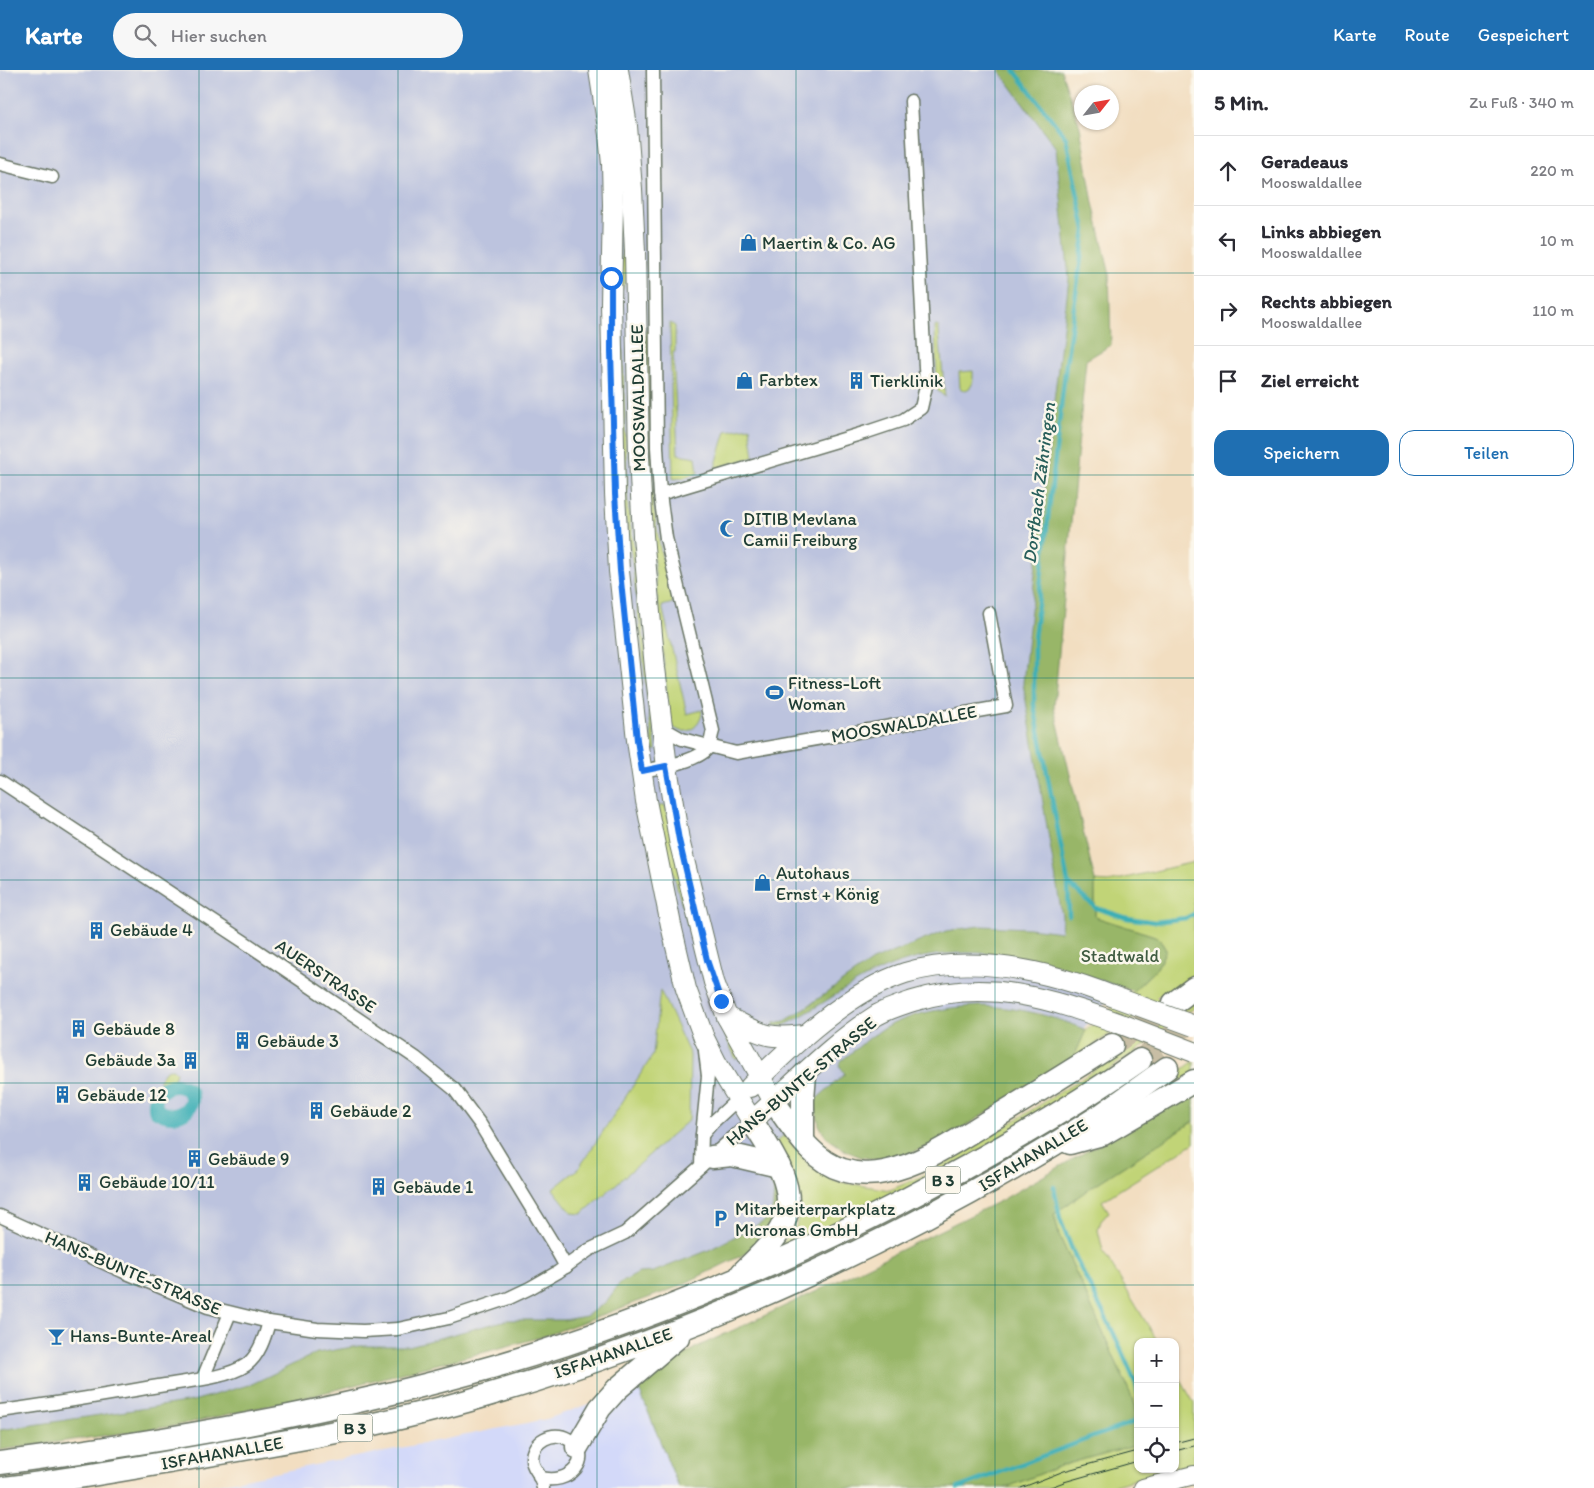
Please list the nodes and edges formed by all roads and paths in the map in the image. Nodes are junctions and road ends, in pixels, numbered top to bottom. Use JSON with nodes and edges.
{"nodes":[{"id":1,"x":599,"y":70,"type":"edge"},
{"id":2,"x":618,"y":70,"type":"edge"},
{"id":3,"x":653,"y":70,"type":"edge"},
{"id":4,"x":911,"y":101,"type":"dead end"},
{"id":5,"x":0,"y":164,"type":"edge"},
{"id":6,"x":52,"y":177,"type":"dead end"},
{"id":7,"x":660,"y":494,"type":"junction"},
{"id":8,"x":989,"y":613,"type":"dead end"},
{"id":9,"x":661,"y":727,"type":"junction"},
{"id":10,"x":709,"y":747,"type":"junction"},
{"id":11,"x":666,"y":766,"type":"junction"},
{"id":12,"x":642,"y":771,"type":"junction"},
{"id":13,"x":0,"y":781,"type":"edge"},
{"id":14,"x":1194,"y":988,"type":"edge"},
{"id":15,"x":1174,"y":1003,"type":"tunnel mouth"},
{"id":16,"x":727,"y":1017,"type":"junction"},
{"id":17,"x":1194,"y":1026,"type":"edge"},
{"id":18,"x":805,"y":1035,"type":"junction"},
{"id":19,"x":704,"y":1038,"type":"junction"},
{"id":20,"x":1112,"y":1045,"type":"tunnel mouth"},
{"id":21,"x":1194,"y":1052,"type":"edge"},
{"id":22,"x":1140,"y":1060,"type":"tunnel mouth"},
{"id":23,"x":1168,"y":1068,"type":"dead end"},
{"id":24,"x":805,"y":1074,"type":"junction"},
{"id":25,"x":759,"y":1077,"type":"junction"},
{"id":26,"x":1194,"y":1080,"type":"edge"},
{"id":27,"x":739,"y":1098,"type":"junction"},
{"id":28,"x":774,"y":1102,"type":"junction"},
{"id":29,"x":752,"y":1121,"type":"junction"},
{"id":30,"x":702,"y":1135,"type":"junction"},
{"id":31,"x":803,"y":1140,"type":"junction"},
{"id":32,"x":1045,"y":1150,"type":"junction"},
{"id":33,"x":707,"y":1162,"type":"junction"},
{"id":34,"x":778,"y":1166,"type":"junction"},
{"id":35,"x":0,"y":1216,"type":"edge"},
{"id":36,"x":566,"y":1267,"type":"junction"},
{"id":37,"x":734,"y":1281,"type":"junction"},
{"id":38,"x":230,"y":1313,"type":"junction"},
{"id":39,"x":269,"y":1322,"type":"junction"},
{"id":40,"x":695,"y":1324,"type":"junction"},
{"id":41,"x":203,"y":1378,"type":"junction"},
{"id":42,"x":0,"y":1412,"type":"edge"},
{"id":43,"x":577,"y":1447,"type":"junction"},
{"id":44,"x":0,"y":1463,"type":"edge"},
{"id":45,"x":1194,"y":1475,"type":"edge"},
{"id":46,"x":541,"y":1482,"type":"edge"},
{"id":47,"x":570,"y":1484,"type":"edge"},
{"id":48,"x":4,"y":1488,"type":"edge"},
{"id":49,"x":1143,"y":1488,"type":"edge"}],
"edges":[{"from":1,"to":12,"type":"main road","name":"MOOSWALDALLEE"},
{"from":2,"to":9,"type":"main road","name":"MOOSWALDALLEE"},
{"from":3,"to":7,"type":"street","name":"MOOSWALDALLEE"},
{"from":4,"to":7,"type":"street","name":"MOOSWALDALLEE"},
{"from":5,"to":6,"type":"street"},
{"from":7,"to":10,"type":"street","name":"MOOSWALDALLEE"},
{"from":8,"to":10,"type":"street","name":"MOOSWALDALLEE"},
{"from":9,"to":10,"type":"street","name":"MOOSWALDALLEE"},
{"from":9,"to":11,"type":"main road","name":"MOOSWALDALLEE"},
{"from":10,"to":11,"type":"street"},
{"from":11,"to":12,"type":"street"},
{"from":11,"to":16,"type":"main road","name":"MOOSWALDALLEE"},
{"from":12,"to":19,"type":"main road","name":"MOOSWALDALLEE"},
{"from":13,"to":36,"type":"street","name":"AUERSTRASSE"},
{"from":14,"to":15,"type":"highway"},
{"from":16,"to":18,"type":"main road"},
{"from":16,"to":25,"type":"main road","name":"MOOSWALDALLEE"},
{"from":17,"to":18,"type":"main road","name":"HANS-BUNTE-STRASSE","bridge":true},
{"from":18,"to":25,"type":"main road","name":"HANS-BUNTE-STRASSE"},
{"from":19,"to":27,"type":"main road","name":"MOOSWALDALLEE"},
{"from":19,"to":30,"type":"street","name":"HANS-BUNTE-STRASSE"},
{"from":20,"to":31,"type":"highway"},
{"from":21,"to":24,"type":"main road","name":"HANS-BUNTE-STRASSE","bridge":true},
{"from":22,"to":37,"type":"highway","name":"ISFAHANALLEE","number":"B 3"},
{"from":23,"to":32,"type":"highway","name":"ISFAHANALLEE","number":"B 3"},
{"from":24,"to":28,"type":"main road","name":"HANS-BUNTE-STRASSE"},
{"from":24,"to":31,"type":"highway"},
{"from":25,"to":27,"type":"main road","name":"HANS-BUNTE-STRASSE"},
{"from":25,"to":28,"type":"main road","name":"MOOSWALDALLEE"},
{"from":26,"to":32,"type":"highway"},
{"from":27,"to":29,"type":"main road","name":"MOOSWALDALLEE"},
{"from":27,"to":30,"type":"street","name":"HANS-BUNTE-STRASSE"},
{"from":28,"to":29,"type":"main road","name":"HANS-BUNTE-STRASSE"},
{"from":28,"to":31,"type":"highway"},
{"from":29,"to":33,"type":"street","name":"HANS-BUNTE-STRASSE"},
{"from":29,"to":34,"type":"highway"},
{"from":30,"to":33,"type":"street","name":"HANS-BUNTE-STRASSE"},
{"from":32,"to":40,"type":"highway","name":"ISFAHANALLEE","number":"B 3"},
{"from":33,"to":34,"type":"highway"},
{"from":33,"to":36,"type":"street","name":"HANS-BUNTE-STRASSE"},
{"from":34,"to":37,"type":"highway"},
{"from":35,"to":38,"type":"street","name":"HANS-BUNTE-STRASSE"},
{"from":36,"to":39,"type":"street","name":"HANS-BUNTE-STRASSE"},
{"from":37,"to":44,"type":"highway","name":"ISFAHANALLEE","number":"B 3"},
{"from":38,"to":39,"type":"street","name":"HANS-BUNTE-STRASSE"},
{"from":38,"to":41,"type":"street"},
{"from":39,"to":41,"type":"street"},
{"from":40,"to":43,"type":"highway"},
{"from":40,"to":48,"type":"highway","name":"ISFAHANALLEE","number":"B 3"},
{"from":41,"to":42,"type":"street"},
{"from":43,"to":46,"type":"street"},
{"from":43,"to":47,"type":"street"},
{"from":45,"to":49,"type":"street"},
{"from":46,"to":47,"type":"street"}]}
